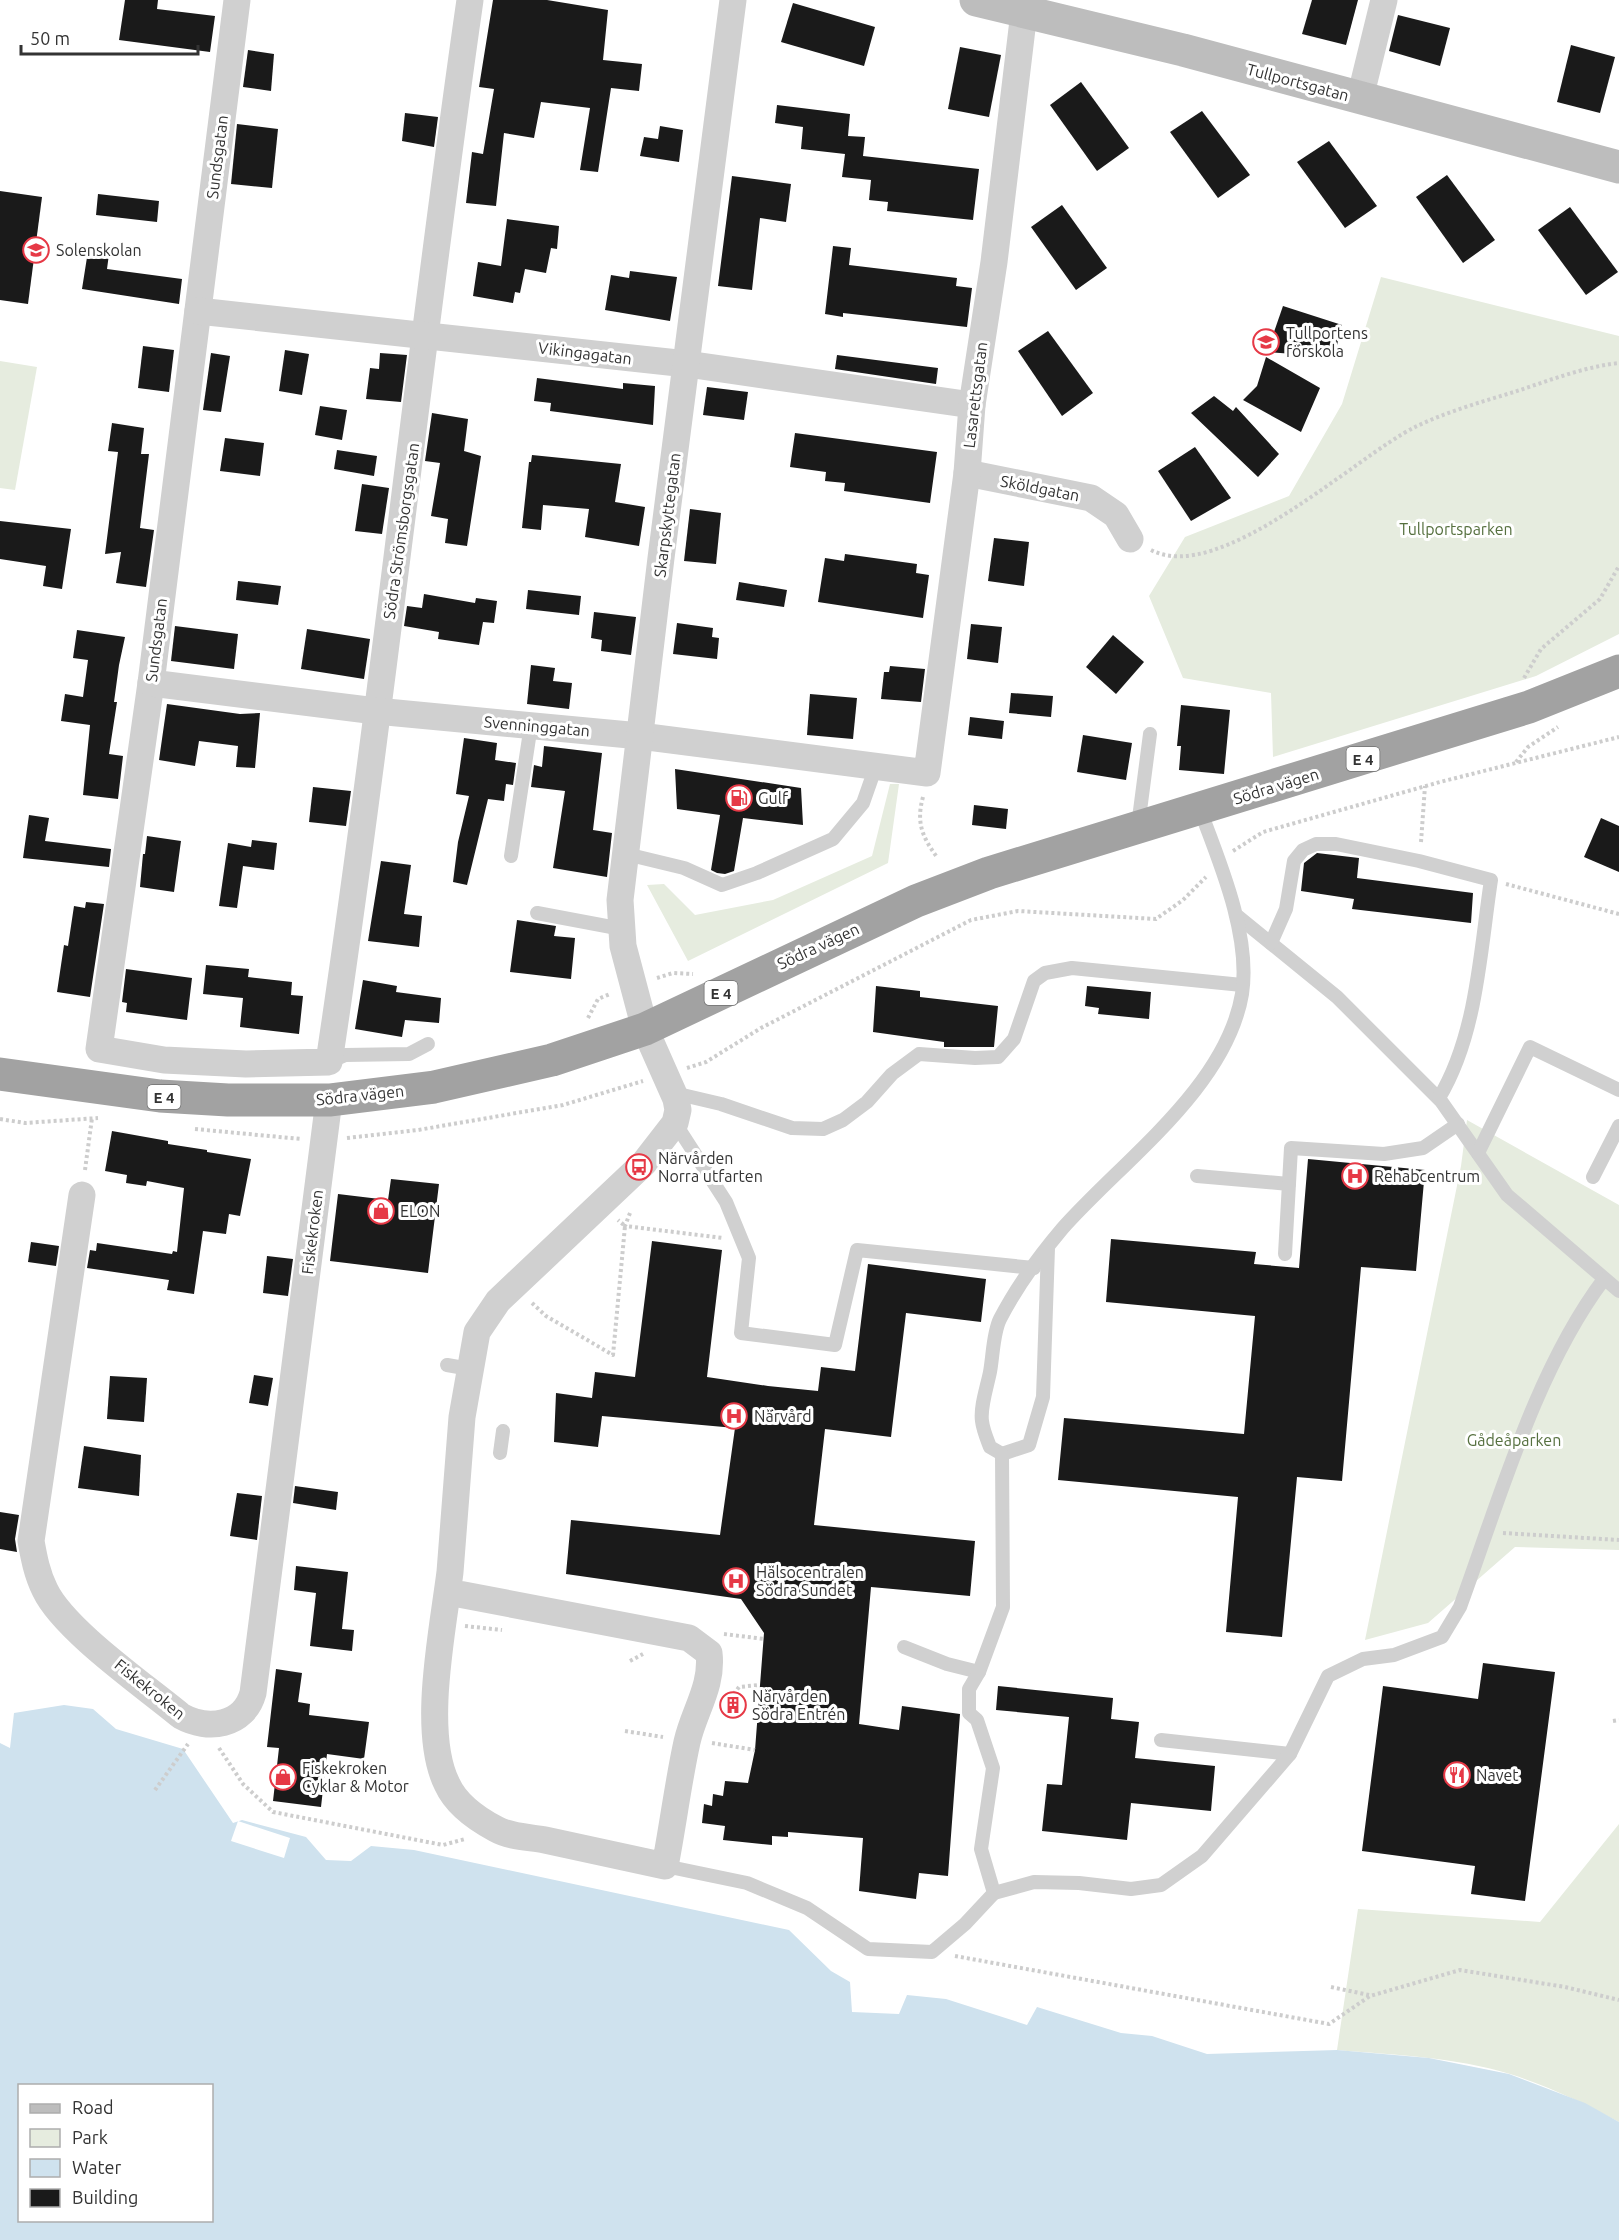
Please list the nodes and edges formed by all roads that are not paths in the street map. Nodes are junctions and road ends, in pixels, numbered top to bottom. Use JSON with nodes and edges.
{"nodes":[{"id":1,"x":237,"y":0,"type":"edge"},
{"id":2,"x":470,"y":0,"type":"edge"},
{"id":3,"x":733,"y":0,"type":"edge"},
{"id":4,"x":976,"y":0,"type":"edge"},
{"id":5,"x":1384,"y":0,"type":"edge"},
{"id":6,"x":1024,"y":12,"type":"junction"},
{"id":7,"x":1360,"y":98,"type":"junction"},
{"id":8,"x":1619,"y":167,"type":"edge"},
{"id":9,"x":198,"y":312,"type":"junction"},
{"id":10,"x":426,"y":335,"type":"junction"},
{"id":11,"x":687,"y":364,"type":"junction"},
{"id":12,"x":972,"y":405,"type":"junction"},
{"id":13,"x":967,"y":473,"type":"junction"},
{"id":14,"x":1130,"y":539,"type":"road end"},
{"id":15,"x":1619,"y":671,"type":"edge"},
{"id":16,"x":151,"y":683,"type":"junction"},
{"id":17,"x":376,"y":711,"type":"junction"},
{"id":18,"x":531,"y":725,"type":"junction"},
{"id":19,"x":1150,"y":734,"type":"dead end"},
{"id":20,"x":640,"y":736,"type":"junction"},
{"id":21,"x":876,"y":766,"type":"junction"},
{"id":22,"x":925,"y":773,"type":"joint"},
{"id":23,"x":1200,"y":810,"type":"junction"},
{"id":24,"x":1138,"y":828,"type":"junction"},
{"id":25,"x":626,"y":854,"type":"junction"},
{"id":26,"x":511,"y":856,"type":"dead end"},
{"id":27,"x":537,"y":913,"type":"dead end"},
{"id":28,"x":1236,"y":915,"type":"junction"},
{"id":29,"x":622,"y":929,"type":"junction"},
{"id":30,"x":1271,"y":943,"type":"junction"},
{"id":31,"x":1242,"y":985,"type":"junction"},
{"id":32,"x":645,"y":1029,"type":"junction"},
{"id":33,"x":428,"y":1044,"type":"dead end"},
{"id":34,"x":329,"y":1062,"type":"junction"},
{"id":35,"x":0,"y":1074,"type":"edge"},
{"id":36,"x":670,"y":1084,"type":"junction"},
{"id":37,"x":1619,"y":1090,"type":"edge"},
{"id":38,"x":1439,"y":1098,"type":"junction"},
{"id":39,"x":329,"y":1100,"type":"junction"},
{"id":40,"x":675,"y":1123,"type":"junction"},
{"id":41,"x":1458,"y":1124,"type":"junction"},
{"id":42,"x":1619,"y":1126,"type":"edge"},
{"id":43,"x":1478,"y":1153,"type":"junction"},
{"id":44,"x":1197,"y":1176,"type":"dead end"},
{"id":45,"x":1593,"y":1177,"type":"dead end"},
{"id":46,"x":1289,"y":1184,"type":"junction"},
{"id":47,"x":82,"y":1195,"type":"road end"},
{"id":48,"x":1048,"y":1248,"type":"junction"},
{"id":49,"x":1285,"y":1254,"type":"dead end"},
{"id":50,"x":1034,"y":1268,"type":"junction"},
{"id":51,"x":1604,"y":1279,"type":"junction"},
{"id":52,"x":1619,"y":1291,"type":"edge"},
{"id":53,"x":503,"y":1431,"type":"dead end"},
{"id":54,"x":500,"y":1454,"type":"dead end"},
{"id":55,"x":1002,"y":1454,"type":"junction"},
{"id":56,"x":448,"y":1592,"type":"junction"},
{"id":57,"x":904,"y":1647,"type":"dead end"},
{"id":58,"x":979,"y":1671,"type":"junction"},
{"id":59,"x":1161,"y":1740,"type":"dead end"},
{"id":60,"x":1290,"y":1754,"type":"junction"},
{"id":61,"x":666,"y":1866,"type":"junction"},
{"id":62,"x":994,"y":1893,"type":"junction"}],
"edges":[{"from":1,"to":9,"type":"street","name":"Sundsgatan"},
{"from":2,"to":10,"type":"street","name":"Södra Strömsborgsgatan"},
{"from":3,"to":11,"type":"street","name":"Skarpskyttegatan"},
{"from":4,"to":6,"type":"main road","name":"Tullportsgatan"},
{"from":5,"to":7,"type":"street"},
{"from":6,"to":7,"type":"main road","name":"Tullportsgatan"},
{"from":6,"to":12,"type":"street","name":"Lasarettsgatan"},
{"from":7,"to":8,"type":"main road","name":"Tullportsgatan"},
{"from":9,"to":10,"type":"street","name":"Vikingagatan"},
{"from":9,"to":16,"type":"street","name":"Sundsgatan"},
{"from":10,"to":11,"type":"street","name":"Vikingagatan"},
{"from":10,"to":17,"type":"street","name":"Södra Strömsborgsgatan"},
{"from":11,"to":12,"type":"street","name":"Vikingagatan"},
{"from":11,"to":20,"type":"street","name":"Skarpskyttegatan"},
{"from":12,"to":13,"type":"street","name":"Lasarettsgatan"},
{"from":13,"to":14,"type":"street","name":"Sköldgatan"},
{"from":13,"to":22,"type":"street","name":"Lasarettsgatan"},
{"from":15,"to":23,"type":"highway","name":"Södra vägen","number":"E 4"},
{"from":16,"to":17,"type":"street","name":"Svenninggatan"},
{"from":16,"to":34,"type":"street","name":"Sundsgatan"},
{"from":17,"to":18,"type":"street","name":"Svenninggatan"},
{"from":17,"to":34,"type":"street","name":"Södra Strömsborgsgatan"},
{"from":18,"to":20,"type":"street","name":"Svenninggatan"},
{"from":18,"to":26,"type":"lane"},
{"from":19,"to":24,"type":"lane"},
{"from":20,"to":21,"type":"street","name":"Svenninggatan"},
{"from":20,"to":25,"type":"street","name":"Skarpskyttegatan"},
{"from":21,"to":22,"type":"street","name":"Svenninggatan"},
{"from":21,"to":25,"type":"lane"},
{"from":23,"to":24,"type":"highway","name":"Södra vägen","number":"E 4"},
{"from":23,"to":28,"type":"lane"},
{"from":24,"to":32,"type":"highway","name":"Södra vägen","number":"E 4"},
{"from":25,"to":29,"type":"street","name":"Skarpskyttegatan"},
{"from":27,"to":29,"type":"lane"},
{"from":28,"to":30,"type":"lane"},
{"from":28,"to":31,"type":"lane"},
{"from":29,"to":32,"type":"street","name":"Skarpskyttegatan"},
{"from":30,"to":38,"type":"lane"},
{"from":30,"to":38,"type":"lane"},
{"from":31,"to":36,"type":"lane"},
{"from":31,"to":48,"type":"lane"},
{"from":32,"to":36,"type":"street","name":"Skarpskyttegatan"},
{"from":32,"to":39,"type":"highway","name":"Södra vägen","number":"E 4"},
{"from":33,"to":34,"type":"lane"},
{"from":35,"to":39,"type":"highway","name":"Södra vägen","number":"E 4"},
{"from":36,"to":40,"type":"street"},
{"from":37,"to":43,"type":"lane"},
{"from":38,"to":41,"type":"lane"},
{"from":39,"to":47,"type":"street","name":"Fiskekroken"},
{"from":40,"to":50,"type":"lane"},
{"from":40,"to":56,"type":"street"},
{"from":41,"to":43,"type":"lane"},
{"from":41,"to":46,"type":"lane"},
{"from":42,"to":45,"type":"lane"},
{"from":43,"to":51,"type":"lane"},
{"from":44,"to":46,"type":"lane"},
{"from":46,"to":49,"type":"lane"},
{"from":48,"to":50,"type":"lane"},
{"from":48,"to":55,"type":"lane"},
{"from":50,"to":55,"type":"lane"},
{"from":51,"to":52,"type":"lane"},
{"from":51,"to":60,"type":"lane"},
{"from":53,"to":54,"type":"lane"},
{"from":55,"to":58,"type":"lane"},
{"from":56,"to":61,"type":"street"},
{"from":56,"to":61,"type":"street"},
{"from":57,"to":58,"type":"lane"},
{"from":58,"to":62,"type":"lane"},
{"from":59,"to":60,"type":"lane"},
{"from":60,"to":62,"type":"lane"},
{"from":61,"to":62,"type":"lane"}]}
